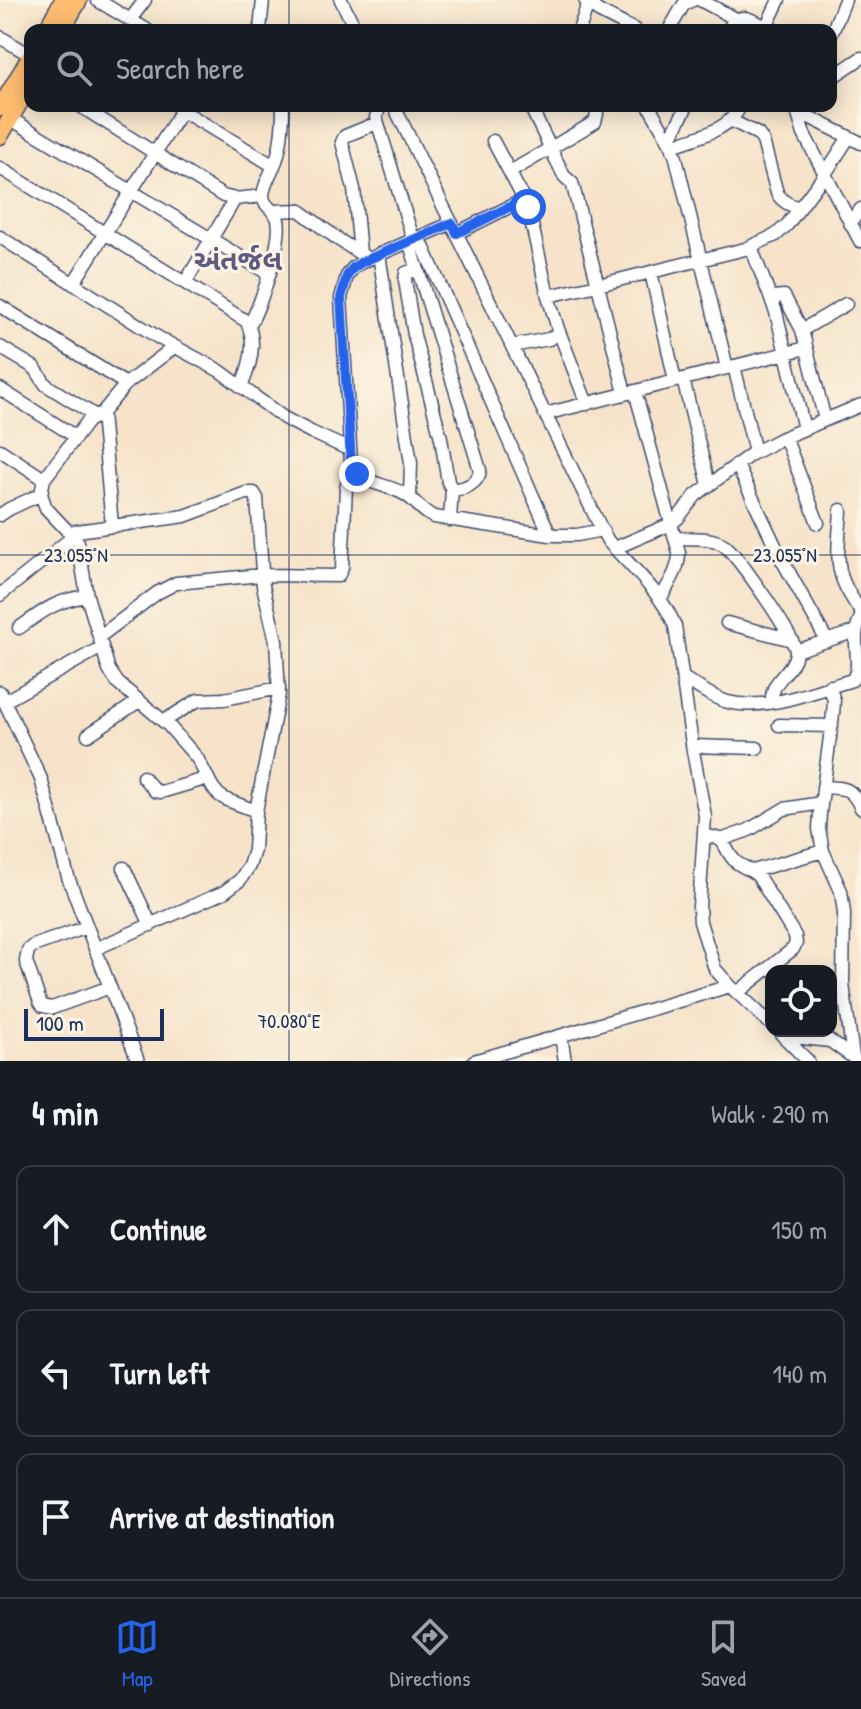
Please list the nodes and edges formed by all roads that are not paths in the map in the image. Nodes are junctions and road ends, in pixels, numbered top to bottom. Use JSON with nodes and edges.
{"nodes":[{"id":1,"x":97,"y":0,"type":"edge"},
{"id":2,"x":145,"y":0,"type":"edge"},
{"id":3,"x":263,"y":0,"type":"edge"},
{"id":4,"x":341,"y":0,"type":"edge"},
{"id":5,"x":693,"y":0,"type":"edge"},
{"id":6,"x":700,"y":0,"type":"edge"},
{"id":7,"x":779,"y":0,"type":"edge"},
{"id":8,"x":845,"y":0,"type":"edge"},
{"id":9,"x":72,"y":1,"type":"edge"},
{"id":10,"x":587,"y":2,"type":"edge"},
{"id":11,"x":130,"y":20,"type":"junction"},
{"id":12,"x":261,"y":23,"type":"edge"},
{"id":13,"x":51,"y":24,"type":"edge"},
{"id":14,"x":64,"y":24,"type":"edge"},
{"id":15,"x":137,"y":24,"type":"edge"},
{"id":16,"x":353,"y":24,"type":"edge"},
{"id":17,"x":581,"y":24,"type":"edge"},
{"id":18,"x":623,"y":24,"type":"edge"},
{"id":19,"x":672,"y":24,"type":"edge"},
{"id":20,"x":732,"y":24,"type":"edge"},
{"id":21,"x":758,"y":24,"type":"edge"},
{"id":22,"x":770,"y":24,"type":"edge"},
{"id":23,"x":835,"y":24,"type":"edge"},
{"id":24,"x":0,"y":37,"type":"edge"},
{"id":25,"x":24,"y":52,"type":"edge"},
{"id":26,"x":861,"y":58,"type":"edge"},
{"id":27,"x":847,"y":67,"type":"junction"},
{"id":28,"x":24,"y":68,"type":"edge"},
{"id":29,"x":837,"y":74,"type":"edge"},
{"id":30,"x":861,"y":75,"type":"edge"},
{"id":31,"x":24,"y":90,"type":"edge"},
{"id":32,"x":4,"y":106,"type":"edge"},
{"id":33,"x":90,"y":112,"type":"edge"},
{"id":34,"x":177,"y":112,"type":"edge"},
{"id":35,"x":186,"y":112,"type":"edge"},
{"id":36,"x":200,"y":112,"type":"edge"},
{"id":37,"x":280,"y":112,"type":"edge"},
{"id":38,"x":378,"y":112,"type":"edge"},
{"id":39,"x":398,"y":112,"type":"edge"},
{"id":40,"x":533,"y":112,"type":"edge"},
{"id":41,"x":596,"y":112,"type":"edge"},
{"id":42,"x":652,"y":112,"type":"edge"},
{"id":43,"x":684,"y":112,"type":"edge"},
{"id":44,"x":737,"y":112,"type":"edge"},
{"id":45,"x":793,"y":112,"type":"edge"},
{"id":46,"x":801,"y":112,"type":"edge"},
{"id":47,"x":196,"y":118,"type":"junction"},
{"id":48,"x":732,"y":121,"type":"junction"},
{"id":49,"x":377,"y":123,"type":"junction"},
{"id":50,"x":0,"y":136,"type":"edge"},
{"id":51,"x":855,"y":140,"type":"edge"},
{"id":52,"x":493,"y":141,"type":"dead end"},
{"id":53,"x":670,"y":143,"type":"junction"},
{"id":54,"x":550,"y":148,"type":"junction"},
{"id":55,"x":155,"y":153,"type":"junction"},
{"id":56,"x":274,"y":166,"type":"junction"},
{"id":57,"x":0,"y":168,"type":"edge"},
{"id":58,"x":510,"y":172,"type":"junction"},
{"id":59,"x":825,"y":174,"type":"junction"},
{"id":60,"x":131,"y":191,"type":"junction"},
{"id":61,"x":263,"y":196,"type":"junction"},
{"id":62,"x":235,"y":199,"type":"junction"},
{"id":63,"x":525,"y":199,"type":"junction"},
{"id":64,"x":800,"y":208,"type":"junction"},
{"id":65,"x":861,"y":209,"type":"edge"},
{"id":66,"x":274,"y":211,"type":"junction"},
{"id":67,"x":850,"y":223,"type":"junction"},
{"id":68,"x":454,"y":228,"type":"junction"},
{"id":69,"x":105,"y":233,"type":"junction"},
{"id":70,"x":0,"y":237,"type":"edge"},
{"id":71,"x":414,"y":239,"type":"junction"},
{"id":72,"x":211,"y":240,"type":"junction"},
{"id":73,"x":860,"y":241,"type":"edge"},
{"id":74,"x":751,"y":247,"type":"junction"},
{"id":75,"x":369,"y":255,"type":"junction"},
{"id":76,"x":702,"y":260,"type":"junction"},
{"id":77,"x":417,"y":269,"type":"junction"},
{"id":78,"x":651,"y":272,"type":"junction"},
{"id":79,"x":269,"y":274,"type":"junction"},
{"id":80,"x":185,"y":283,"type":"junction"},
{"id":81,"x":73,"y":284,"type":"junction"},
{"id":82,"x":598,"y":285,"type":"junction"},
{"id":83,"x":548,"y":296,"type":"junction"},
{"id":84,"x":772,"y":297,"type":"junction"},
{"id":85,"x":846,"y":304,"type":"dead end"},
{"id":86,"x":0,"y":306,"type":"edge"},
{"id":87,"x":249,"y":326,"type":"junction"},
{"id":88,"x":558,"y":329,"type":"junction"},
{"id":89,"x":802,"y":330,"type":"junction"},
{"id":90,"x":512,"y":346,"type":"junction"},
{"id":91,"x":0,"y":347,"type":"edge"},
{"id":92,"x":174,"y":347,"type":"junction"},
{"id":93,"x":806,"y":348,"type":"junction"},
{"id":94,"x":786,"y":353,"type":"junction"},
{"id":95,"x":730,"y":367,"type":"junction"},
{"id":96,"x":679,"y":380,"type":"junction"},
{"id":97,"x":126,"y":384,"type":"junction"},
{"id":98,"x":241,"y":387,"type":"junction"},
{"id":99,"x":0,"y":389,"type":"edge"},
{"id":100,"x":630,"y":392,"type":"junction"},
{"id":101,"x":587,"y":404,"type":"junction"},
{"id":102,"x":861,"y":405,"type":"edge"},
{"id":103,"x":99,"y":414,"type":"junction"},
{"id":104,"x":545,"y":414,"type":"junction"},
{"id":105,"x":825,"y":420,"type":"junction"},
{"id":106,"x":804,"y":429,"type":"junction"},
{"id":107,"x":76,"y":437,"type":"junction"},
{"id":108,"x":785,"y":437,"type":"junction"},
{"id":109,"x":0,"y":450,"type":"edge"},
{"id":110,"x":350,"y":450,"type":"junction"},
{"id":111,"x":755,"y":452,"type":"junction"},
{"id":112,"x":737,"y":465,"type":"junction"},
{"id":113,"x":357,"y":474,"type":"junction"},
{"id":114,"x":44,"y":479,"type":"junction"},
{"id":115,"x":709,"y":485,"type":"junction"},
{"id":116,"x":452,"y":489,"type":"junction"},
{"id":117,"x":41,"y":494,"type":"junction"},
{"id":118,"x":410,"y":497,"type":"junction"},
{"id":119,"x":841,"y":510,"type":"dead end"},
{"id":120,"x":1,"y":514,"type":"edge"},
{"id":121,"x":450,"y":520,"type":"junction"},
{"id":122,"x":818,"y":523,"type":"dead end"},
{"id":123,"x":671,"y":524,"type":"junction"},
{"id":124,"x":112,"y":526,"type":"junction"},
{"id":125,"x":602,"y":530,"type":"junction"},
{"id":126,"x":72,"y":534,"type":"junction"},
{"id":127,"x":550,"y":535,"type":"junction"},
{"id":128,"x":675,"y":538,"type":"junction"},
{"id":129,"x":615,"y":548,"type":"junction"},
{"id":130,"x":262,"y":575,"type":"junction"},
{"id":131,"x":0,"y":595,"type":"edge"},
{"id":132,"x":87,"y":596,"type":"junction"},
{"id":133,"x":661,"y":598,"type":"junction"},
{"id":134,"x":861,"y":615,"type":"edge"},
{"id":135,"x":727,"y":623,"type":"dead end"},
{"id":136,"x":19,"y":628,"type":"dead end"},
{"id":137,"x":856,"y":631,"type":"junction"},
{"id":138,"x":827,"y":641,"type":"junction"},
{"id":139,"x":101,"y":642,"type":"junction"},
{"id":140,"x":794,"y":646,"type":"junction"},
{"id":141,"x":860,"y":658,"type":"edge"},
{"id":142,"x":683,"y":678,"type":"junction"},
{"id":143,"x":829,"y":686,"type":"junction"},
{"id":144,"x":279,"y":688,"type":"junction"},
{"id":145,"x":2,"y":697,"type":"edge"},
{"id":146,"x":139,"y":701,"type":"junction"},
{"id":147,"x":772,"y":702,"type":"junction"},
{"id":148,"x":164,"y":721,"type":"junction"},
{"id":149,"x":779,"y":725,"type":"dead end"},
{"id":150,"x":832,"y":726,"type":"junction"},
{"id":151,"x":88,"y":735,"type":"dead end"},
{"id":152,"x":693,"y":746,"type":"junction"},
{"id":153,"x":757,"y":748,"type":"dead end"},
{"id":154,"x":143,"y":777,"type":"dead end"},
{"id":155,"x":208,"y":778,"type":"junction"},
{"id":156,"x":823,"y":787,"type":"junction"},
{"id":157,"x":821,"y":803,"type":"junction"},
{"id":158,"x":861,"y":808,"type":"edge"},
{"id":159,"x":256,"y":811,"type":"junction"},
{"id":160,"x":705,"y":836,"type":"junction"},
{"id":161,"x":721,"y":840,"type":"junction"},
{"id":162,"x":823,"y":851,"type":"junction"},
{"id":163,"x":124,"y":868,"type":"dead end"},
{"id":164,"x":753,"y":871,"type":"junction"},
{"id":165,"x":151,"y":925,"type":"junction"},
{"id":166,"x":87,"y":927,"type":"junction"},
{"id":167,"x":95,"y":949,"type":"junction"},
{"id":168,"x":110,"y":987,"type":"junction"},
{"id":169,"x":733,"y":989,"type":"junction"},
{"id":170,"x":765,"y":1018,"type":"edge"},
{"id":171,"x":561,"y":1036,"type":"junction"},
{"id":172,"x":784,"y":1037,"type":"edge"},
{"id":173,"x":802,"y":1037,"type":"edge"},
{"id":174,"x":855,"y":1059,"type":"edge"},
{"id":175,"x":138,"y":1061,"type":"edge"},
{"id":176,"x":474,"y":1061,"type":"edge"},
{"id":177,"x":565,"y":1061,"type":"edge"},
{"id":178,"x":808,"y":1061,"type":"edge"}],
"edges":[{"from":1,"to":11,"type":"street"},
{"from":2,"to":11,"type":"street"},
{"from":3,"to":12,"type":"street"},
{"from":4,"to":16,"type":"street"},
{"from":5,"to":19,"type":"street"},
{"from":6,"to":20,"type":"street"},
{"from":7,"to":22,"type":"street"},
{"from":8,"to":23,"type":"street"},
{"from":9,"to":13,"type":"main road"},
{"from":9,"to":14,"type":"main road"},
{"from":10,"to":17,"type":"street"},
{"from":10,"to":18,"type":"street"},
{"from":11,"to":15,"type":"street"},
{"from":20,"to":21,"type":"street"},
{"from":24,"to":25,"type":"street"},
{"from":26,"to":27,"type":"street"},
{"from":27,"to":29,"type":"street"},
{"from":27,"to":30,"type":"street"},
{"from":28,"to":32,"type":"main road"},
{"from":31,"to":32,"type":"main road"},
{"from":32,"to":50,"type":"main road"},
{"from":32,"to":60,"type":"street"},
{"from":33,"to":55,"type":"street"},
{"from":34,"to":55,"type":"street"},
{"from":35,"to":47,"type":"street"},
{"from":36,"to":47,"type":"street"},
{"from":37,"to":56,"type":"street"},
{"from":38,"to":49,"type":"street"},
{"from":39,"to":68,"type":"street"},
{"from":40,"to":54,"type":"street"},
{"from":41,"to":54,"type":"street"},
{"from":42,"to":53,"type":"street"},
{"from":43,"to":53,"type":"street"},
{"from":44,"to":48,"type":"street"},
{"from":45,"to":59,"type":"street"},
{"from":46,"to":51,"type":"street"},
{"from":47,"to":56,"type":"street"},
{"from":48,"to":53,"type":"street"},
{"from":48,"to":64,"type":"street"},
{"from":49,"to":71,"type":"street"},
{"from":49,"to":75,"type":"street"},
{"from":51,"to":59,"type":"street"},
{"from":52,"to":58,"type":"street"},
{"from":53,"to":76,"type":"street"},
{"from":54,"to":58,"type":"street"},
{"from":54,"to":82,"type":"street"},
{"from":55,"to":60,"type":"street"},
{"from":55,"to":62,"type":"street"},
{"from":56,"to":61,"type":"street"},
{"from":57,"to":69,"type":"street"},
{"from":58,"to":63,"type":"street"},
{"from":59,"to":64,"type":"street"},
{"from":59,"to":67,"type":"street"},
{"from":60,"to":69,"type":"street"},
{"from":60,"to":72,"type":"street"},
{"from":61,"to":62,"type":"street"},
{"from":61,"to":66,"type":"street"},
{"from":62,"to":72,"type":"street"},
{"from":63,"to":68,"type":"street"},
{"from":63,"to":83,"type":"street"},
{"from":64,"to":74,"type":"street"},
{"from":65,"to":67,"type":"street"},
{"from":66,"to":75,"type":"street"},
{"from":66,"to":79,"type":"street"},
{"from":67,"to":73,"type":"street"},
{"from":68,"to":71,"type":"street"},
{"from":68,"to":90,"type":"street"},
{"from":69,"to":80,"type":"street"},
{"from":69,"to":81,"type":"street"},
{"from":70,"to":81,"type":"street"},
{"from":71,"to":75,"type":"street"},
{"from":71,"to":77,"type":"street"},
{"from":71,"to":127,"type":"street"},
{"from":72,"to":79,"type":"street"},
{"from":72,"to":80,"type":"street"},
{"from":74,"to":76,"type":"street"},
{"from":74,"to":84,"type":"street"},
{"from":75,"to":110,"type":"street"},
{"from":75,"to":118,"type":"street"},
{"from":76,"to":78,"type":"street"},
{"from":76,"to":95,"type":"street"},
{"from":77,"to":116,"type":"street"},
{"from":77,"to":116,"type":"street"},
{"from":78,"to":82,"type":"street"},
{"from":78,"to":96,"type":"street"},
{"from":79,"to":87,"type":"street"},
{"from":80,"to":87,"type":"street"},
{"from":81,"to":92,"type":"street"},
{"from":82,"to":83,"type":"street"},
{"from":82,"to":100,"type":"street"},
{"from":83,"to":88,"type":"street"},
{"from":84,"to":89,"type":"street"},
{"from":84,"to":94,"type":"street"},
{"from":85,"to":89,"type":"street"},
{"from":86,"to":97,"type":"street"},
{"from":87,"to":98,"type":"street"},
{"from":88,"to":90,"type":"street"},
{"from":88,"to":101,"type":"street"},
{"from":89,"to":93,"type":"street"},
{"from":90,"to":104,"type":"street"},
{"from":91,"to":103,"type":"street"},
{"from":92,"to":97,"type":"street"},
{"from":92,"to":98,"type":"street"},
{"from":93,"to":94,"type":"street"},
{"from":93,"to":105,"type":"street"},
{"from":94,"to":95,"type":"street"},
{"from":94,"to":106,"type":"street"},
{"from":95,"to":96,"type":"street"},
{"from":95,"to":111,"type":"street"},
{"from":96,"to":100,"type":"street"},
{"from":96,"to":115,"type":"street"},
{"from":97,"to":103,"type":"street"},
{"from":98,"to":110,"type":"street"},
{"from":99,"to":107,"type":"street"},
{"from":100,"to":101,"type":"street"},
{"from":100,"to":123,"type":"street"},
{"from":101,"to":104,"type":"street"},
{"from":102,"to":105,"type":"street"},
{"from":103,"to":107,"type":"street"},
{"from":103,"to":124,"type":"street"},
{"from":104,"to":125,"type":"street"},
{"from":105,"to":106,"type":"street"},
{"from":106,"to":108,"type":"street"},
{"from":107,"to":114,"type":"street"},
{"from":108,"to":111,"type":"street"},
{"from":108,"to":122,"type":"street"},
{"from":109,"to":114,"type":"street"},
{"from":110,"to":113,"type":"street"},
{"from":111,"to":112,"type":"street"},
{"from":112,"to":115,"type":"street"},
{"from":112,"to":138,"type":"street"},
{"from":113,"to":118,"type":"street"},
{"from":113,"to":130,"type":"street"},
{"from":114,"to":117,"type":"street"},
{"from":115,"to":123,"type":"street"},
{"from":116,"to":121,"type":"street"},
{"from":117,"to":120,"type":"street"},
{"from":117,"to":126,"type":"street"},
{"from":118,"to":121,"type":"street"},
{"from":119,"to":134,"type":"street"},
{"from":121,"to":127,"type":"street"},
{"from":123,"to":128,"type":"street"},
{"from":123,"to":129,"type":"street"},
{"from":124,"to":126,"type":"street"},
{"from":124,"to":130,"type":"street"},
{"from":125,"to":127,"type":"street"},
{"from":125,"to":129,"type":"street"},
{"from":126,"to":131,"type":"street"},
{"from":126,"to":132,"type":"street"},
{"from":128,"to":133,"type":"street"},
{"from":128,"to":140,"type":"street"},
{"from":129,"to":133,"type":"street"},
{"from":130,"to":139,"type":"street"},
{"from":130,"to":144,"type":"street"},
{"from":132,"to":136,"type":"street"},
{"from":132,"to":139,"type":"street"},
{"from":133,"to":142,"type":"street"},
{"from":134,"to":137,"type":"street"},
{"from":135,"to":140,"type":"street"},
{"from":137,"to":138,"type":"street"},
{"from":137,"to":141,"type":"street"},
{"from":138,"to":140,"type":"street"},
{"from":139,"to":145,"type":"street"},
{"from":139,"to":146,"type":"street"},
{"from":140,"to":147,"type":"street"},
{"from":141,"to":143,"type":"street"},
{"from":142,"to":147,"type":"street"},
{"from":142,"to":152,"type":"street"},
{"from":143,"to":147,"type":"street"},
{"from":143,"to":150,"type":"street"},
{"from":144,"to":148,"type":"street"},
{"from":144,"to":159,"type":"street"},
{"from":145,"to":166,"type":"street"},
{"from":146,"to":148,"type":"street"},
{"from":146,"to":151,"type":"street"},
{"from":148,"to":155,"type":"street"},
{"from":149,"to":150,"type":"street"},
{"from":150,"to":156,"type":"street"},
{"from":152,"to":153,"type":"street"},
{"from":152,"to":160,"type":"street"},
{"from":154,"to":155,"type":"street"},
{"from":155,"to":159,"type":"street"},
{"from":156,"to":157,"type":"street"},
{"from":156,"to":158,"type":"street"},
{"from":157,"to":161,"type":"street"},
{"from":157,"to":162,"type":"street"},
{"from":159,"to":165,"type":"street"},
{"from":160,"to":161,"type":"street"},
{"from":160,"to":169,"type":"street"},
{"from":161,"to":164,"type":"street"},
{"from":162,"to":164,"type":"street"},
{"from":162,"to":174,"type":"street"},
{"from":163,"to":165,"type":"street"},
{"from":164,"to":169,"type":"street"},
{"from":165,"to":167,"type":"street"},
{"from":166,"to":167,"type":"street"},
{"from":166,"to":168,"type":"street"},
{"from":167,"to":168,"type":"street"},
{"from":168,"to":175,"type":"street"},
{"from":169,"to":170,"type":"street"},
{"from":169,"to":171,"type":"street"},
{"from":171,"to":176,"type":"street"},
{"from":171,"to":177,"type":"street"},
{"from":172,"to":178,"type":"street"},
{"from":173,"to":174,"type":"street"}]}
